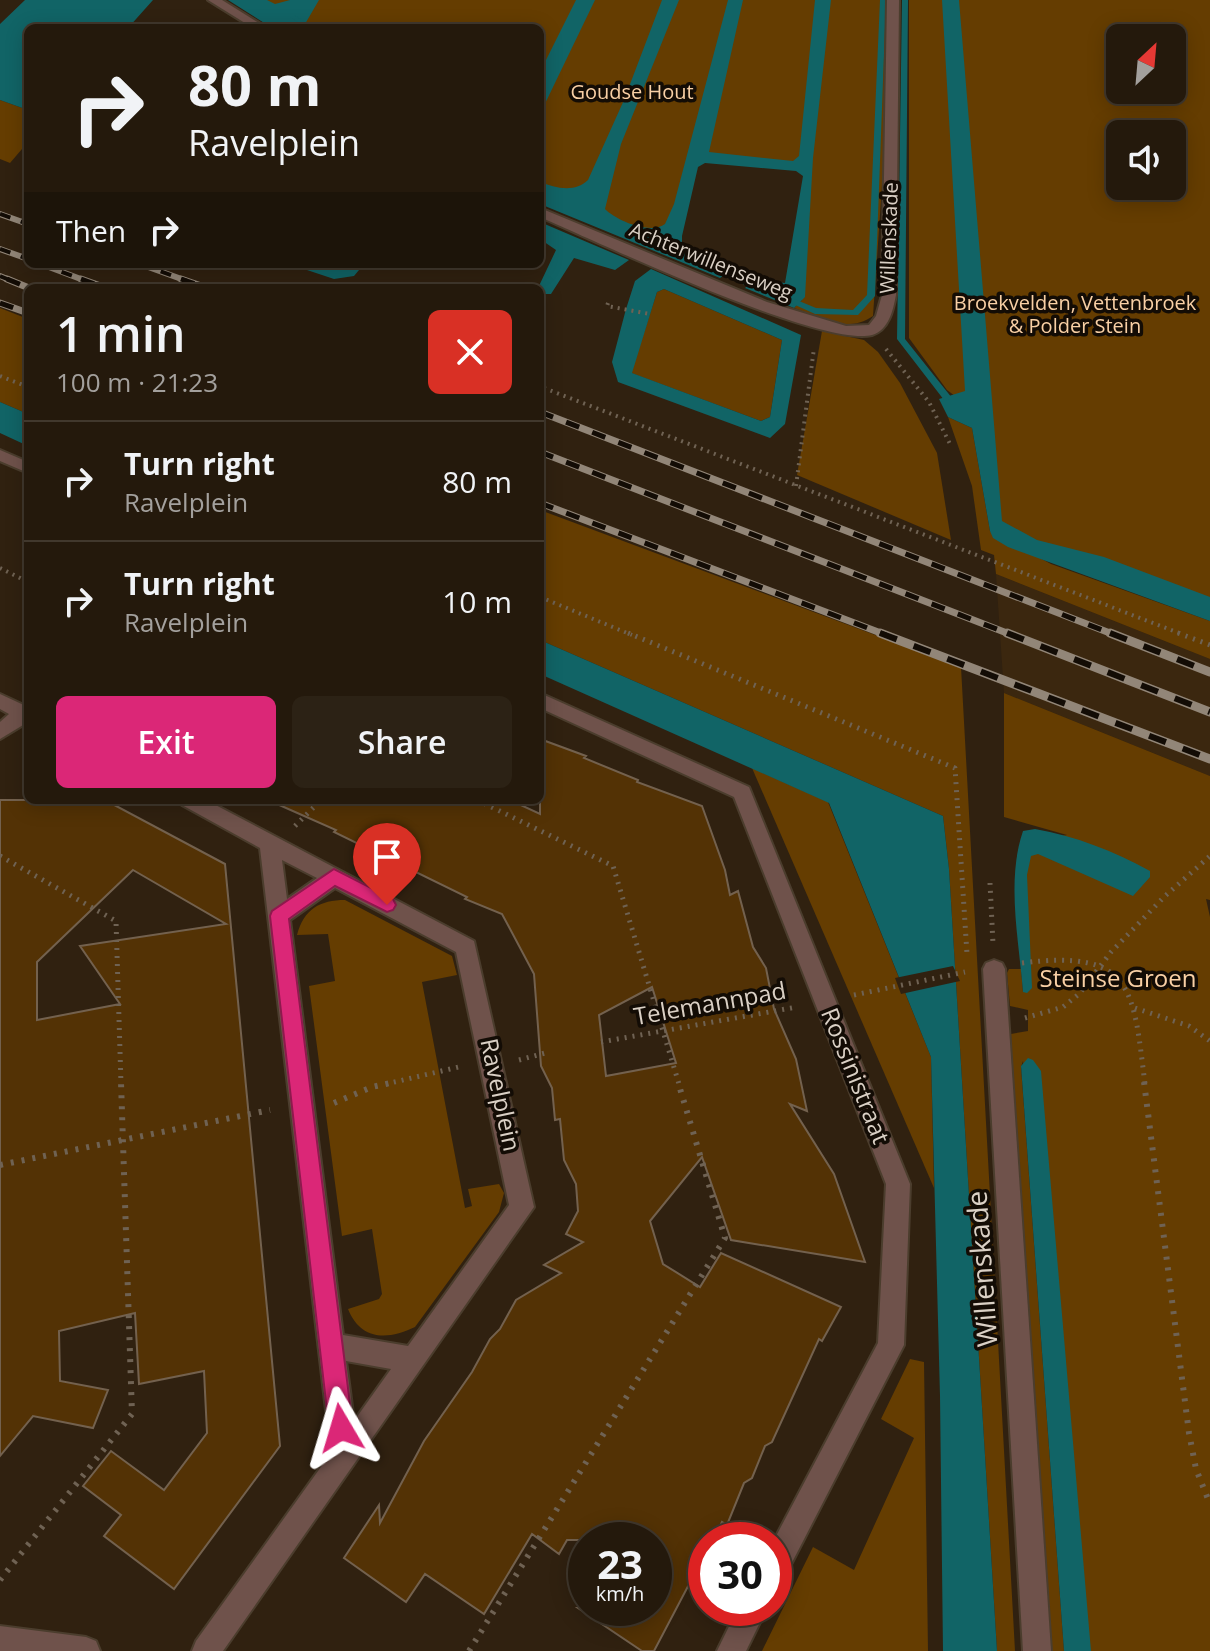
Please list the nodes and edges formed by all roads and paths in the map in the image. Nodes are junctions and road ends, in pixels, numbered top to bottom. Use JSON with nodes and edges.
{"nodes":[{"id":1,"x":214,"y":0,"type":"edge"},
{"id":2,"x":893,"y":0,"type":"edge"},
{"id":3,"x":254,"y":24,"type":"edge"},
{"id":4,"x":544,"y":214,"type":"edge"},
{"id":5,"x":608,"y":303,"type":"dead end"},
{"id":6,"x":650,"y":314,"type":"dead end"},
{"id":7,"x":817,"y":324,"type":"junction"},
{"id":8,"x":871,"y":331,"type":"junction"},
{"id":9,"x":0,"y":376,"type":"edge"},
{"id":10,"x":24,"y":385,"type":"edge"},
{"id":11,"x":544,"y":388,"type":"dead end"},
{"id":12,"x":950,"y":444,"type":"dead end"},
{"id":13,"x":0,"y":455,"type":"edge"},
{"id":14,"x":24,"y":466,"type":"edge"},
{"id":15,"x":796,"y":486,"type":"junction"},
{"id":16,"x":0,"y":568,"type":"edge"},
{"id":17,"x":24,"y":580,"type":"edge"},
{"id":18,"x":544,"y":599,"type":"edge"},
{"id":19,"x":1210,"y":645,"type":"edge"},
{"id":20,"x":0,"y":701,"type":"edge"},
{"id":21,"x":544,"y":702,"type":"edge"},
{"id":22,"x":24,"y":713,"type":"edge"},
{"id":23,"x":24,"y":715,"type":"edge"},
{"id":24,"x":0,"y":732,"type":"edge"},
{"id":25,"x":196,"y":804,"type":"edge"},
{"id":26,"x":485,"y":804,"type":"edge"},
{"id":27,"x":270,"y":844,"type":"junction"},
{"id":28,"x":0,"y":856,"type":"edge"},
{"id":29,"x":1210,"y":856,"type":"edge"},
{"id":30,"x":334,"y":877,"type":"junction"},
{"id":31,"x":990,"y":883,"type":"dead end"},
{"id":32,"x":279,"y":916,"type":"junction"},
{"id":33,"x":967,"y":955,"type":"dead end"},
{"id":34,"x":1036,"y":961,"type":"dead end"},
{"id":35,"x":1100,"y":965,"type":"junction"},
{"id":36,"x":994,"y":969,"type":"joint"},
{"id":37,"x":957,"y":974,"type":"dead end"},
{"id":38,"x":890,"y":988,"type":"dead end"},
{"id":39,"x":825,"y":1002,"type":"junction"},
{"id":40,"x":1135,"y":1008,"type":"junction"},
{"id":41,"x":996,"y":1023,"type":"junction"},
{"id":42,"x":661,"y":1031,"type":"junction"},
{"id":43,"x":1210,"y":1041,"type":"edge"},
{"id":44,"x":601,"y":1042,"type":"dead end"},
{"id":45,"x":332,"y":1346,"type":"junction"},
{"id":46,"x":413,"y":1360,"type":"junction"},
{"id":47,"x":345,"y":1456,"type":"junction"},
{"id":48,"x":1210,"y":1504,"type":"edge"},
{"id":49,"x":792,"y":1534,"type":"edge"},
{"id":50,"x":0,"y":1580,"type":"edge"},
{"id":51,"x":744,"y":1626,"type":"edge"},
{"id":52,"x":0,"y":1640,"type":"edge"},
{"id":53,"x":86,"y":1651,"type":"edge"},
{"id":54,"x":206,"y":1651,"type":"edge"},
{"id":55,"x":469,"y":1651,"type":"edge"},
{"id":56,"x":731,"y":1651,"type":"edge"},
{"id":57,"x":1037,"y":1651,"type":"edge"}],
"edges":[{"from":1,"to":3,"type":"street"},
{"from":2,"to":8,"type":"street","name":"Willenskade"},
{"from":4,"to":7,"type":"street","name":"Achterwillenseweg"},
{"from":5,"to":6,"type":"path"},
{"from":7,"to":8,"type":"street","name":"Achterwillenseweg"},
{"from":7,"to":15,"type":"path"},
{"from":8,"to":12,"type":"path"},
{"from":9,"to":10,"type":"path"},
{"from":11,"to":15,"type":"path"},
{"from":13,"to":14,"type":"street"},
{"from":15,"to":19,"type":"path"},
{"from":16,"to":17,"type":"path"},
{"from":18,"to":33,"type":"path"},
{"from":20,"to":22,"type":"street"},
{"from":21,"to":39,"type":"street","name":"Rossinistraat"},
{"from":23,"to":24,"type":"street"},
{"from":25,"to":27,"type":"street","name":"Ravelplein"},
{"from":26,"to":42,"type":"path"},
{"from":27,"to":30,"type":"street","name":"Ravelplein"},
{"from":27,"to":32,"type":"street"},
{"from":28,"to":50,"type":"path"},
{"from":29,"to":35,"type":"path"},
{"from":30,"to":32,"type":"street"},
{"from":30,"to":46,"type":"street","name":"Ravelplein"},
{"from":31,"to":36,"type":"path"},
{"from":32,"to":45,"type":"street"},
{"from":34,"to":35,"type":"path"},
{"from":35,"to":40,"type":"path"},
{"from":35,"to":41,"type":"path"},
{"from":36,"to":41,"type":"street","name":"Willenskade"},
{"from":37,"to":38,"type":"path"},
{"from":39,"to":42,"type":"path","name":"Telemannpad"},
{"from":39,"to":49,"type":"street","name":"Rossinistraat"},
{"from":40,"to":43,"type":"path"},
{"from":40,"to":48,"type":"path"},
{"from":41,"to":57,"type":"street","name":"Willenskade"},
{"from":42,"to":44,"type":"path","name":"Telemannpad"},
{"from":42,"to":55,"type":"path"},
{"from":45,"to":46,"type":"street"},
{"from":45,"to":47,"type":"street"},
{"from":46,"to":47,"type":"street","name":"Ravelplein"},
{"from":47,"to":54,"type":"street","name":"Ravelplein"},
{"from":51,"to":56,"type":"street"},
{"from":52,"to":53,"type":"street"}]}
